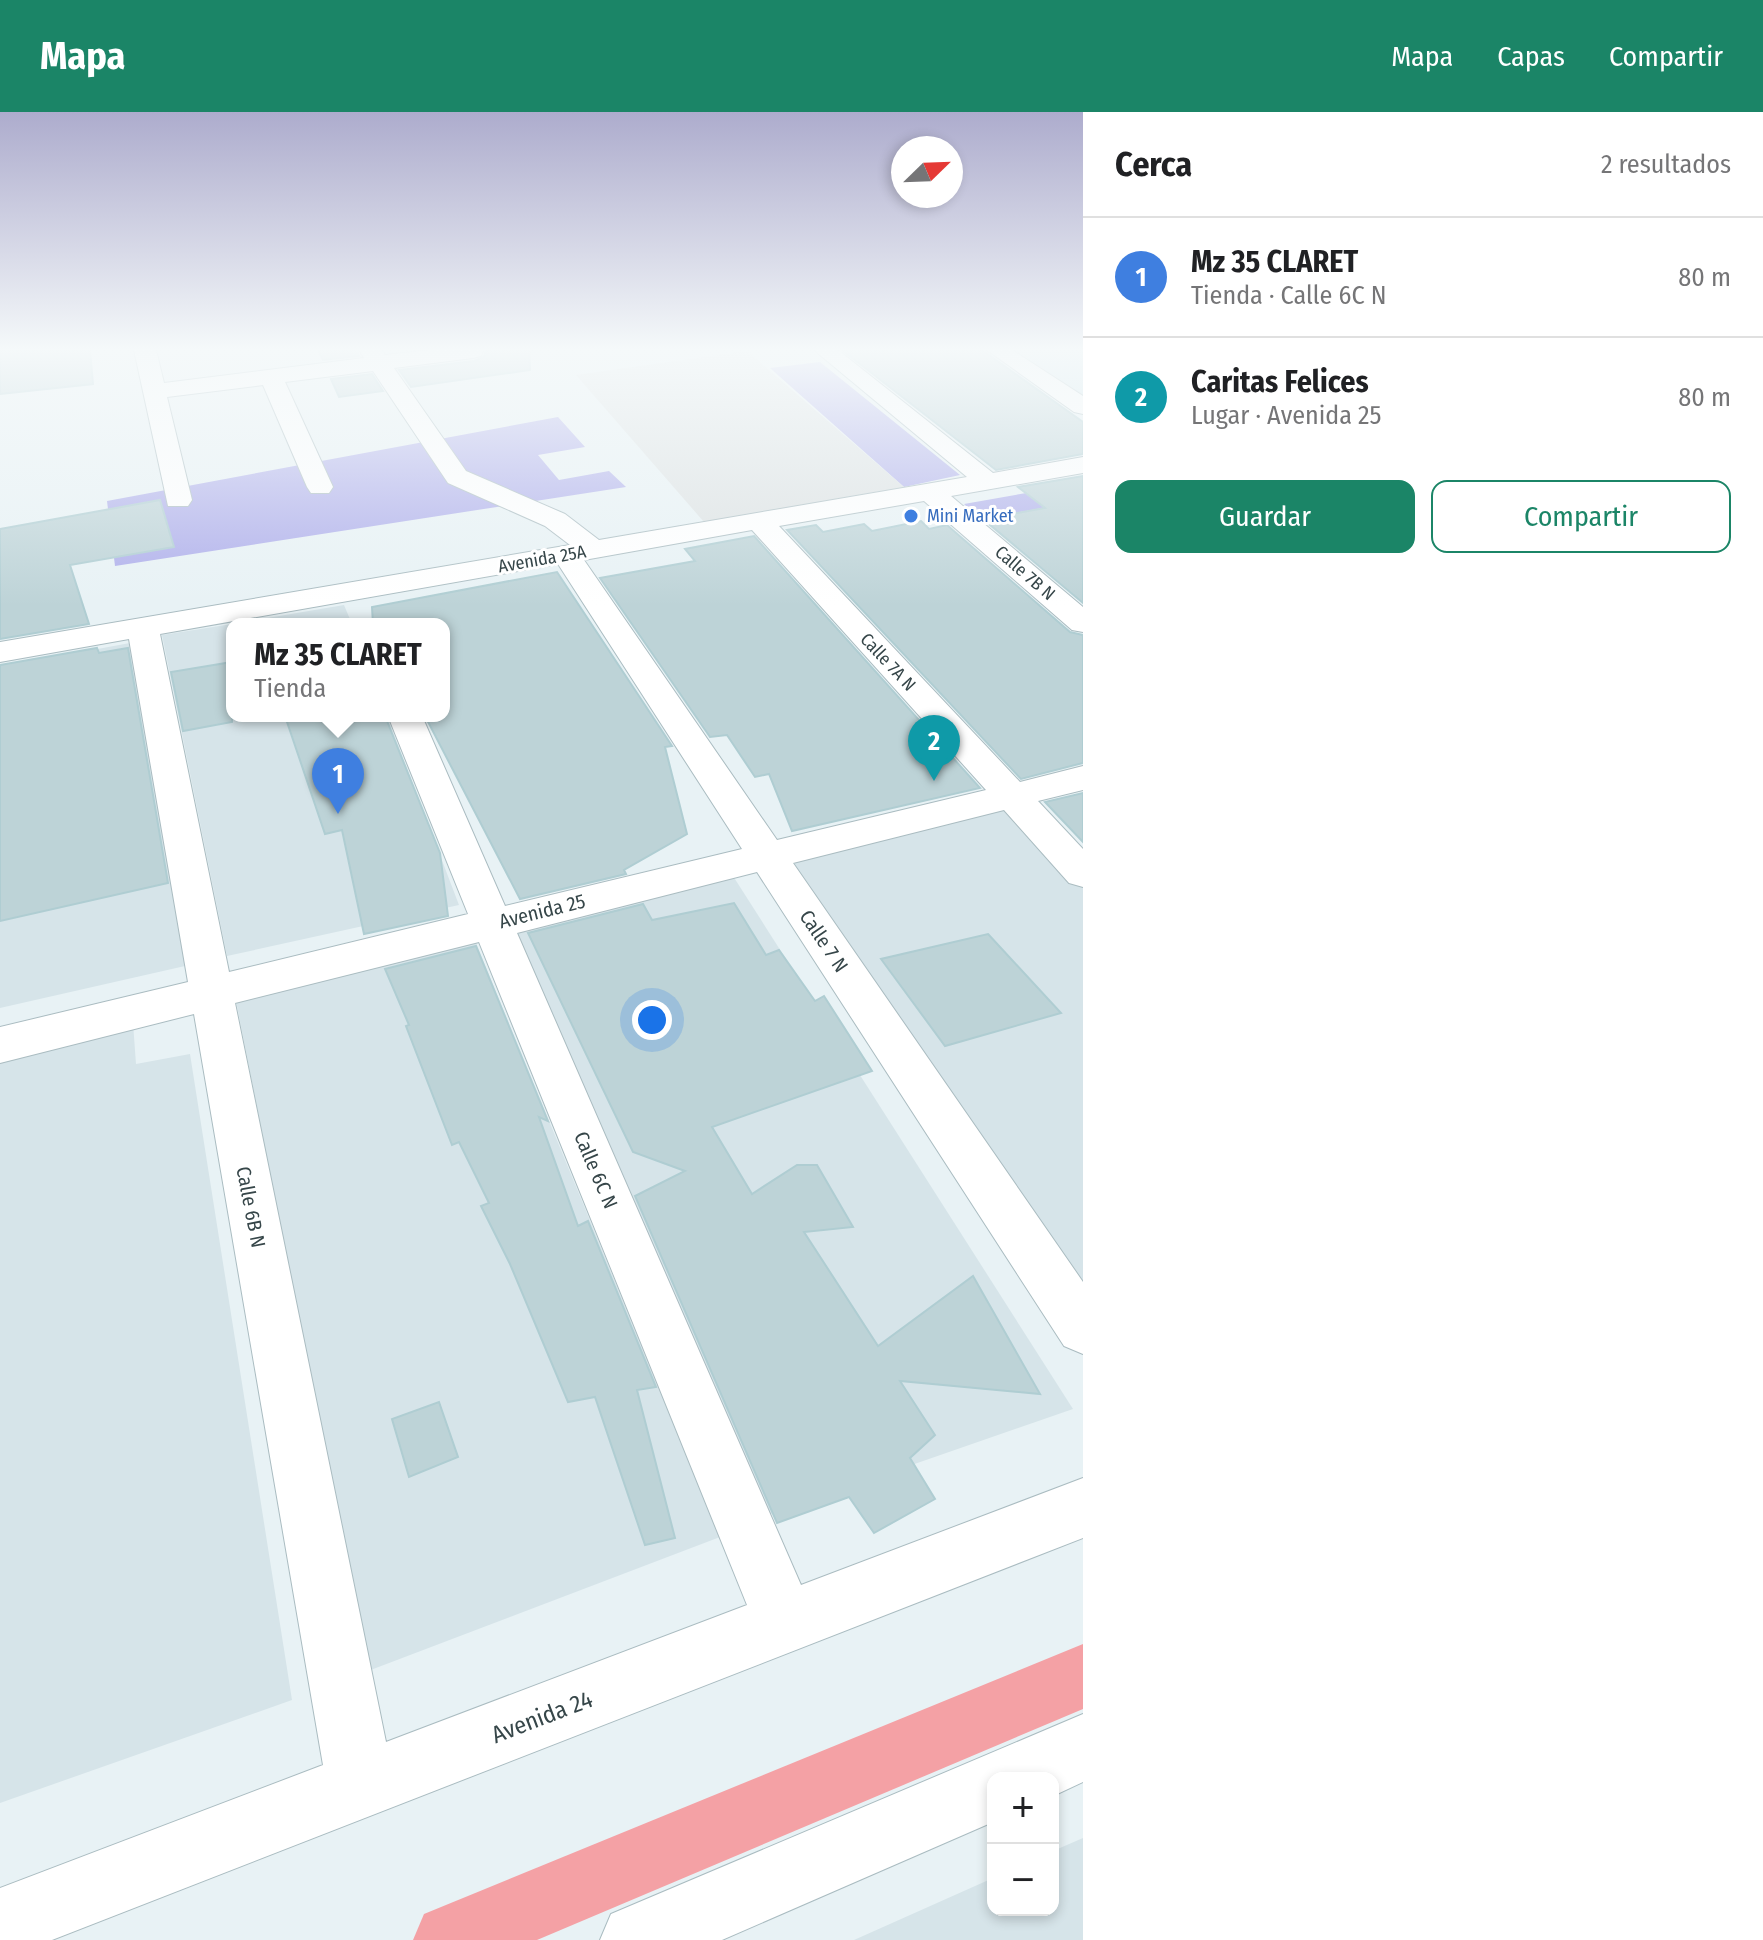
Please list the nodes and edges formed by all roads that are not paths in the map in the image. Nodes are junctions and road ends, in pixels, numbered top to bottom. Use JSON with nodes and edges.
{"nodes":[{"id":1,"x":166,"y":435,"type":"edge"},
{"id":2,"x":297,"y":435,"type":"edge"},
{"id":3,"x":429,"y":435,"type":"edge"},
{"id":4,"x":931,"y":435,"type":"edge"},
{"id":5,"x":1082,"y":467,"type":"edge"},
{"id":6,"x":989,"y":482,"type":"junction"},
{"id":7,"x":320,"y":487,"type":"dead end"},
{"id":8,"x":930,"y":492,"type":"junction"},
{"id":9,"x":178,"y":500,"type":"dead end"},
{"id":10,"x":759,"y":521,"type":"junction"},
{"id":11,"x":580,"y":552,"type":"junction"},
{"id":12,"x":353,"y":592,"type":"junction"},
{"id":13,"x":364,"y":618,"type":"edge"},
{"id":14,"x":1083,"y":623,"type":"edge"},
{"id":15,"x":143,"y":628,"type":"junction"},
{"id":16,"x":0,"y":652,"type":"edge"},
{"id":17,"x":408,"y":722,"type":"edge"},
{"id":18,"x":1083,"y":778,"type":"edge"},
{"id":19,"x":1011,"y":796,"type":"junction"},
{"id":20,"x":767,"y":856,"type":"junction"},
{"id":21,"x":1083,"y":873,"type":"edge"},
{"id":22,"x":492,"y":923,"type":"junction"},
{"id":23,"x":211,"y":993,"type":"junction"},
{"id":24,"x":0,"y":1045,"type":"edge"},
{"id":25,"x":1083,"y":1328,"type":"edge"},
{"id":26,"x":1083,"y":1508,"type":"edge"},
{"id":27,"x":786,"y":1623,"type":"junction"},
{"id":28,"x":1083,"y":1748,"type":"edge"},
{"id":29,"x":1028,"y":1772,"type":"edge"},
{"id":30,"x":361,"y":1786,"type":"junction"},
{"id":31,"x":987,"y":1790,"type":"edge"},
{"id":32,"x":0,"y":1924,"type":"edge"},
{"id":33,"x":669,"y":1934,"type":"edge"}],
"edges":[{"from":1,"to":9,"type":"street"},
{"from":2,"to":7,"type":"street"},
{"from":3,"to":11,"type":"street","name":"Calle 7 N"},
{"from":4,"to":6,"type":"street"},
{"from":5,"to":6,"type":"street","name":"Avenida 25A"},
{"from":6,"to":8,"type":"street","name":"Avenida 25A"},
{"from":8,"to":10,"type":"street","name":"Avenida 25A"},
{"from":8,"to":14,"type":"street","name":"Calle 7B N"},
{"from":10,"to":11,"type":"street","name":"Avenida 25A"},
{"from":10,"to":19,"type":"street","name":"Calle 7A N"},
{"from":11,"to":12,"type":"street","name":"Avenida 25A"},
{"from":11,"to":20,"type":"street","name":"Calle 7 N"},
{"from":12,"to":13,"type":"street"},
{"from":12,"to":15,"type":"street","name":"Avenida 25A"},
{"from":15,"to":16,"type":"street","name":"Avenida 25A"},
{"from":15,"to":23,"type":"street","name":"Calle 6B N"},
{"from":17,"to":22,"type":"street","name":"Calle 6C N"},
{"from":18,"to":19,"type":"street","name":"Avenida 25"},
{"from":19,"to":20,"type":"street","name":"Avenida 25"},
{"from":19,"to":21,"type":"street","name":"Calle 7A N"},
{"from":20,"to":22,"type":"street","name":"Avenida 25"},
{"from":20,"to":25,"type":"street","name":"Calle 7 N"},
{"from":22,"to":23,"type":"street","name":"Avenida 25"},
{"from":22,"to":27,"type":"street","name":"Calle 6C N"},
{"from":23,"to":24,"type":"street","name":"Avenida 25"},
{"from":23,"to":30,"type":"street","name":"Calle 6B N"},
{"from":26,"to":27,"type":"street","name":"Avenida 24"},
{"from":27,"to":30,"type":"street","name":"Avenida 24"},
{"from":28,"to":29,"type":"street"},
{"from":30,"to":32,"type":"street","name":"Avenida 24"},
{"from":31,"to":33,"type":"street"}]}
